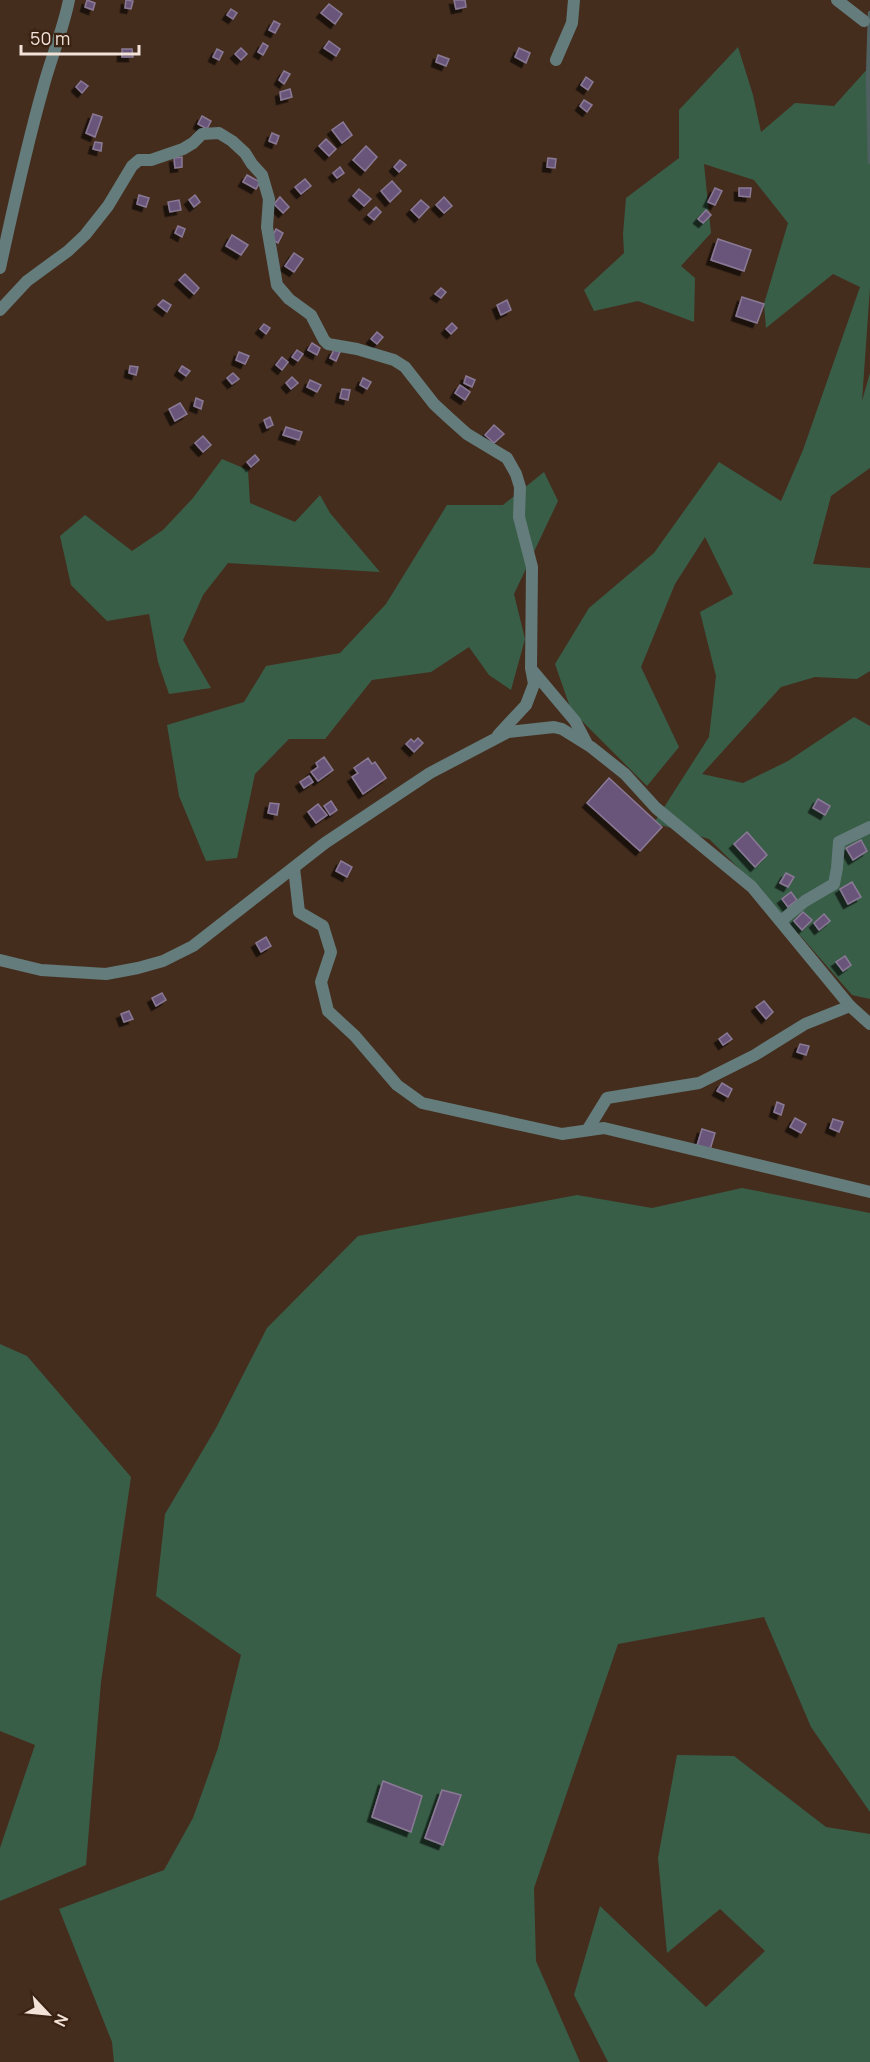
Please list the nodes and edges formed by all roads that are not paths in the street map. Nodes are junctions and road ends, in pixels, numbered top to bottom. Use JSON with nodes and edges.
{"nodes":[{"id":1,"x":69,"y":0,"type":"edge"},
{"id":2,"x":574,"y":0,"type":"edge"},
{"id":3,"x":837,"y":0,"type":"edge"},
{"id":4,"x":864,"y":21,"type":"dead end"},
{"id":5,"x":556,"y":60,"type":"dead end"},
{"id":6,"x":0,"y":268,"type":"edge"},
{"id":7,"x":0,"y":310,"type":"edge"},
{"id":8,"x":531,"y":668,"type":"junction"},
{"id":9,"x":496,"y":738,"type":"junction"},
{"id":10,"x":587,"y":744,"type":"junction"},
{"id":11,"x":870,"y":827,"type":"edge"},
{"id":12,"x":294,"y":868,"type":"junction"},
{"id":13,"x":781,"y":921,"type":"junction"},
{"id":14,"x":0,"y":960,"type":"edge"},
{"id":15,"x":850,"y":1006,"type":"junction"},
{"id":16,"x":870,"y":1024,"type":"edge"},
{"id":17,"x":588,"y":1129,"type":"junction"},
{"id":18,"x":870,"y":1191,"type":"edge"}],
"edges":[{"from":1,"to":6,"type":"street"},
{"from":2,"to":5,"type":"street"},
{"from":3,"to":4,"type":"street"},
{"from":7,"to":8,"type":"street"},
{"from":8,"to":9,"type":"street"},
{"from":8,"to":10,"type":"street"},
{"from":9,"to":10,"type":"street"},
{"from":9,"to":12,"type":"street"},
{"from":10,"to":13,"type":"street"},
{"from":11,"to":13,"type":"street"},
{"from":12,"to":14,"type":"street"},
{"from":12,"to":17,"type":"street"},
{"from":13,"to":15,"type":"street"},
{"from":15,"to":16,"type":"street"},
{"from":15,"to":17,"type":"street"},
{"from":17,"to":18,"type":"street"}]}
